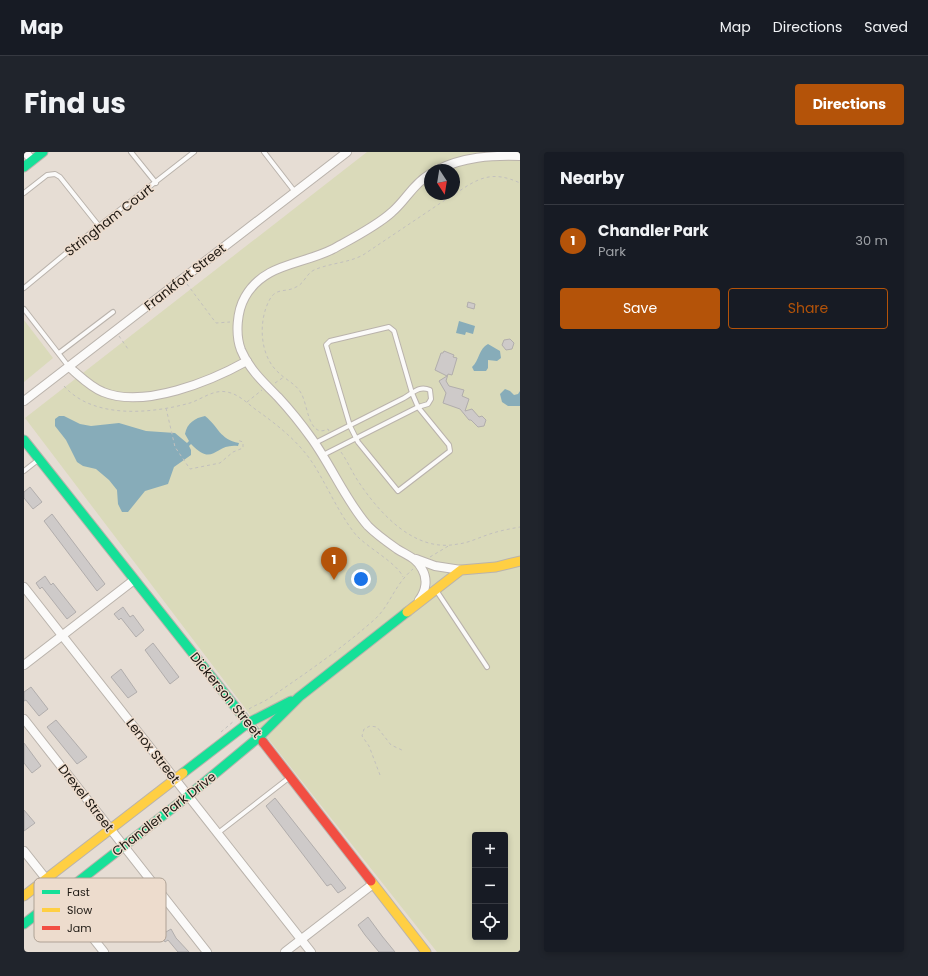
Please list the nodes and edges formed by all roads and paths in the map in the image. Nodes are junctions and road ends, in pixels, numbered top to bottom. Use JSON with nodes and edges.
{"nodes":[{"id":1,"x":25,"y":152,"type":"edge"},
{"id":2,"x":43,"y":152,"type":"edge"},
{"id":3,"x":131,"y":152,"type":"edge"},
{"id":4,"x":194,"y":152,"type":"edge"},
{"id":5,"x":264,"y":152,"type":"edge"},
{"id":6,"x":347,"y":152,"type":"edge"},
{"id":7,"x":520,"y":156,"type":"edge"},
{"id":8,"x":32,"y":160,"type":"junction"},
{"id":9,"x":452,"y":164,"type":"edge"},
{"id":10,"x":24,"y":167,"type":"edge"},
{"id":11,"x":424,"y":178,"type":"edge"},
{"id":12,"x":156,"y":183,"type":"junction"},
{"id":13,"x":520,"y":183,"type":"edge"},
{"id":14,"x":460,"y":191,"type":"edge"},
{"id":15,"x":295,"y":192,"type":"junction"},
{"id":16,"x":24,"y":193,"type":"edge"},
{"id":17,"x":445,"y":200,"type":"edge"},
{"id":18,"x":99,"y":226,"type":"junction"},
{"id":19,"x":187,"y":283,"type":"dead end"},
{"id":20,"x":24,"y":288,"type":"edge"},
{"id":21,"x":24,"y":309,"type":"edge"},
{"id":22,"x":113,"y":312,"type":"dead end"},
{"id":23,"x":238,"y":323,"type":"junction"},
{"id":24,"x":119,"y":336,"type":"dead end"},
{"id":25,"x":128,"y":349,"type":"dead end"},
{"id":26,"x":59,"y":354,"type":"junction"},
{"id":27,"x":247,"y":361,"type":"junction"},
{"id":28,"x":69,"y":367,"type":"junction"},
{"id":29,"x":64,"y":386,"type":"dead end"},
{"id":30,"x":412,"y":393,"type":"junction"},
{"id":31,"x":24,"y":401,"type":"edge"},
{"id":32,"x":418,"y":407,"type":"junction"},
{"id":33,"x":166,"y":408,"type":"junction"},
{"id":34,"x":350,"y":426,"type":"junction"},
{"id":35,"x":331,"y":434,"type":"junction"},
{"id":36,"x":356,"y":438,"type":"junction"},
{"id":37,"x":24,"y":440,"type":"edge"},
{"id":38,"x":237,"y":440,"type":"dead end"},
{"id":39,"x":315,"y":443,"type":"junction"},
{"id":40,"x":338,"y":446,"type":"junction"},
{"id":41,"x":323,"y":455,"type":"junction"},
{"id":42,"x":39,"y":459,"type":"junction"},
{"id":43,"x":24,"y":471,"type":"edge"},
{"id":44,"x":520,"y":527,"type":"edge"},
{"id":45,"x":450,"y":545,"type":"junction"},
{"id":46,"x":520,"y":561,"type":"edge"},
{"id":47,"x":421,"y":563,"type":"junction"},
{"id":48,"x":461,"y":570,"type":"junction"},
{"id":49,"x":404,"y":577,"type":"junction"},
{"id":50,"x":134,"y":580,"type":"junction"},
{"id":51,"x":24,"y":588,"type":"edge"},
{"id":52,"x":436,"y":590,"type":"junction"},
{"id":53,"x":414,"y":607,"type":"junction"},
{"id":54,"x":62,"y":636,"type":"junction"},
{"id":55,"x":24,"y":665,"type":"edge"},
{"id":56,"x":487,"y":667,"type":"dead end"},
{"id":57,"x":299,"y":697,"type":"junction"},
{"id":58,"x":24,"y":719,"type":"edge"},
{"id":59,"x":245,"y":719,"type":"junction"},
{"id":60,"x":221,"y":732,"type":"dead end"},
{"id":61,"x":260,"y":737,"type":"junction"},
{"id":62,"x":404,"y":750,"type":"dead end"},
{"id":63,"x":380,"y":775,"type":"dead end"},
{"id":64,"x":290,"y":777,"type":"junction"},
{"id":65,"x":175,"y":779,"type":"junction"},
{"id":66,"x":188,"y":796,"type":"junction"},
{"id":67,"x":110,"y":829,"type":"junction"},
{"id":68,"x":218,"y":834,"type":"junction"},
{"id":69,"x":124,"y":846,"type":"junction"},
{"id":70,"x":24,"y":851,"type":"edge"},
{"id":71,"x":45,"y":878,"type":"edge"},
{"id":72,"x":47,"y":878,"type":"edge"},
{"id":73,"x":83,"y":878,"type":"edge"},
{"id":74,"x":149,"y":878,"type":"edge"},
{"id":75,"x":373,"y":884,"type":"junction"},
{"id":76,"x":34,"y":888,"type":"edge"},
{"id":77,"x":24,"y":896,"type":"edge"},
{"id":78,"x":166,"y":900,"type":"edge"},
{"id":79,"x":34,"y":916,"type":"edge"},
{"id":80,"x":24,"y":924,"type":"edge"},
{"id":81,"x":301,"y":939,"type":"junction"},
{"id":82,"x":96,"y":942,"type":"edge"},
{"id":83,"x":104,"y":952,"type":"edge"},
{"id":84,"x":207,"y":952,"type":"edge"},
{"id":85,"x":285,"y":952,"type":"edge"},
{"id":86,"x":311,"y":952,"type":"edge"},
{"id":87,"x":426,"y":952,"type":"edge"}],
"edges":[{"from":1,"to":8,"type":"street"},
{"from":2,"to":8,"type":"street"},
{"from":3,"to":12,"type":"lane"},
{"from":4,"to":12,"type":"lane","name":"Stringham Court"},
{"from":5,"to":15,"type":"lane"},
{"from":6,"to":15,"type":"street","name":"Frankfort Street"},
{"from":7,"to":9,"type":"street"},
{"from":8,"to":10,"type":"street"},
{"from":11,"to":23,"type":"street"},
{"from":12,"to":18,"type":"lane","name":"Stringham Court"},
{"from":13,"to":14,"type":"path"},
{"from":15,"to":28,"type":"street","name":"Frankfort Street"},
{"from":16,"to":18,"type":"lane"},
{"from":17,"to":35,"type":"path"},
{"from":18,"to":20,"type":"lane","name":"Stringham Court"},
{"from":19,"to":23,"type":"path"},
{"from":21,"to":26,"type":"lane"},
{"from":22,"to":26,"type":"lane"},
{"from":23,"to":27,"type":"street"},
{"from":24,"to":25,"type":"path"},
{"from":26,"to":28,"type":"lane"},
{"from":27,"to":28,"type":"street"},
{"from":27,"to":39,"type":"street"},
{"from":28,"to":31,"type":"street","name":"Frankfort Street"},
{"from":29,"to":33,"type":"path"},
{"from":30,"to":32,"type":"lane"},
{"from":30,"to":32,"type":"lane"},
{"from":30,"to":34,"type":"lane"},
{"from":30,"to":34,"type":"lane"},
{"from":32,"to":36,"type":"lane"},
{"from":32,"to":36,"type":"lane"},
{"from":33,"to":38,"type":"path"},
{"from":33,"to":49,"type":"path"},
{"from":34,"to":35,"type":"lane"},
{"from":34,"to":36,"type":"lane"},
{"from":35,"to":39,"type":"lane"},
{"from":36,"to":40,"type":"lane"},
{"from":37,"to":42,"type":"street","name":"Dickerson Street"},
{"from":39,"to":41,"type":"street"},
{"from":40,"to":41,"type":"lane"},
{"from":40,"to":45,"type":"path"},
{"from":41,"to":47,"type":"street"},
{"from":42,"to":43,"type":"lane"},
{"from":42,"to":50,"type":"street","name":"Dickerson Street"},
{"from":44,"to":45,"type":"path"},
{"from":45,"to":47,"type":"path"},
{"from":46,"to":48,"type":"street"},
{"from":47,"to":48,"type":"street"},
{"from":47,"to":49,"type":"path"},
{"from":47,"to":53,"type":"street"},
{"from":48,"to":52,"type":"street","name":"Chandler Park Drive"},
{"from":49,"to":59,"type":"path"},
{"from":50,"to":54,"type":"street"},
{"from":50,"to":59,"type":"street","name":"Dickerson Street"},
{"from":51,"to":54,"type":"street","name":"Lenox Street"},
{"from":52,"to":53,"type":"street","name":"Chandler Park Drive"},
{"from":52,"to":56,"type":"lane"},
{"from":53,"to":57,"type":"street","name":"Chandler Park Drive"},
{"from":54,"to":55,"type":"street"},
{"from":54,"to":65,"type":"street","name":"Lenox Street"},
{"from":57,"to":59,"type":"street","name":"Chandler Park Drive"},
{"from":57,"to":61,"type":"street","name":"Chandler Park Drive"},
{"from":58,"to":67,"type":"street","name":"Drexel Street"},
{"from":59,"to":60,"type":"path"},
{"from":59,"to":61,"type":"street","name":"Dickerson Street"},
{"from":59,"to":65,"type":"street","name":"Chandler Park Drive"},
{"from":61,"to":64,"type":"street","name":"Dickerson Street"},
{"from":61,"to":66,"type":"street","name":"Chandler Park Drive"},
{"from":62,"to":63,"type":"path"},
{"from":64,"to":68,"type":"lane"},
{"from":64,"to":75,"type":"street","name":"Dickerson Street"},
{"from":65,"to":66,"type":"street","name":"Lenox Street"},
{"from":65,"to":67,"type":"street","name":"Chandler Park Drive"},
{"from":66,"to":68,"type":"street","name":"Lenox Street"},
{"from":66,"to":69,"type":"street","name":"Chandler Park Drive"},
{"from":67,"to":69,"type":"street","name":"Drexel Street"},
{"from":67,"to":72,"type":"street","name":"Chandler Park Drive"},
{"from":68,"to":81,"type":"street","name":"Lenox Street"},
{"from":69,"to":73,"type":"street","name":"Chandler Park Drive"},
{"from":69,"to":74,"type":"street","name":"Drexel Street"},
{"from":70,"to":71,"type":"street"},
{"from":75,"to":81,"type":"street"},
{"from":75,"to":87,"type":"street","name":"Dickerson Street"},
{"from":76,"to":77,"type":"street","name":"Chandler Park Drive"},
{"from":78,"to":84,"type":"street","name":"Drexel Street"},
{"from":79,"to":80,"type":"street","name":"Chandler Park Drive"},
{"from":81,"to":85,"type":"street"},
{"from":81,"to":86,"type":"street","name":"Lenox Street"},
{"from":82,"to":83,"type":"street"}]}
